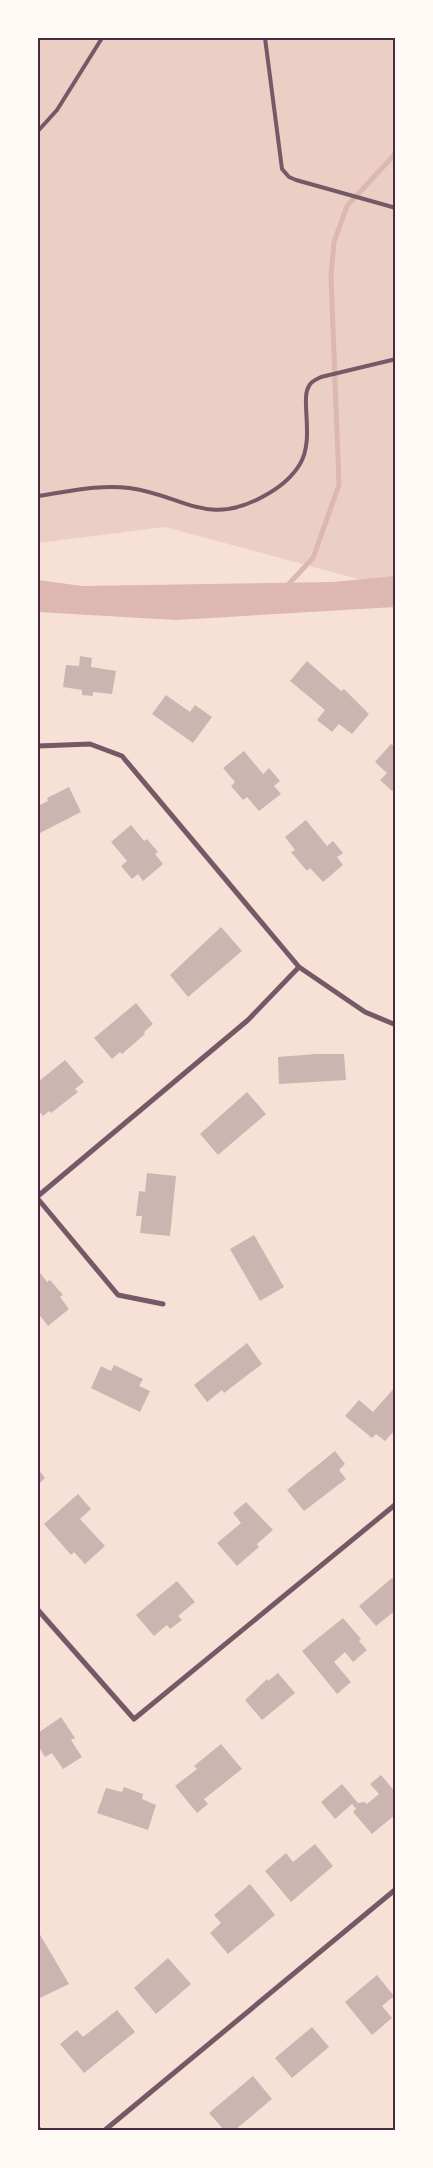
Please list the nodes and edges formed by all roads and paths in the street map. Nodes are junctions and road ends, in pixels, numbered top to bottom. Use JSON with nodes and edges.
{"nodes":[{"id":1,"x":102,"y":38,"type":"edge"},
{"id":2,"x":265,"y":38,"type":"edge"},
{"id":3,"x":38,"y":131,"type":"edge"},
{"id":4,"x":396,"y":208,"type":"edge"},
{"id":5,"x":396,"y":359,"type":"edge"},
{"id":6,"x":38,"y":496,"type":"edge"},
{"id":7,"x":38,"y":746,"type":"edge"},
{"id":8,"x":299,"y":967,"type":"junction"},
{"id":9,"x":396,"y":1024,"type":"edge"},
{"id":10,"x":38,"y":1198,"type":"edge"},
{"id":11,"x":163,"y":1304,"type":"dead end"},
{"id":12,"x":396,"y":1504,"type":"edge"},
{"id":13,"x":38,"y":1610,"type":"edge"},
{"id":14,"x":396,"y":1889,"type":"edge"},
{"id":15,"x":105,"y":2130,"type":"edge"}],
"edges":[{"from":1,"to":3,"type":"lane"},
{"from":2,"to":4,"type":"lane"},
{"from":5,"to":6,"type":"lane"},
{"from":7,"to":8,"type":"street"},
{"from":8,"to":9,"type":"street"},
{"from":8,"to":10,"type":"street"},
{"from":10,"to":11,"type":"street"},
{"from":12,"to":13,"type":"street"},
{"from":14,"to":15,"type":"street"}]}
